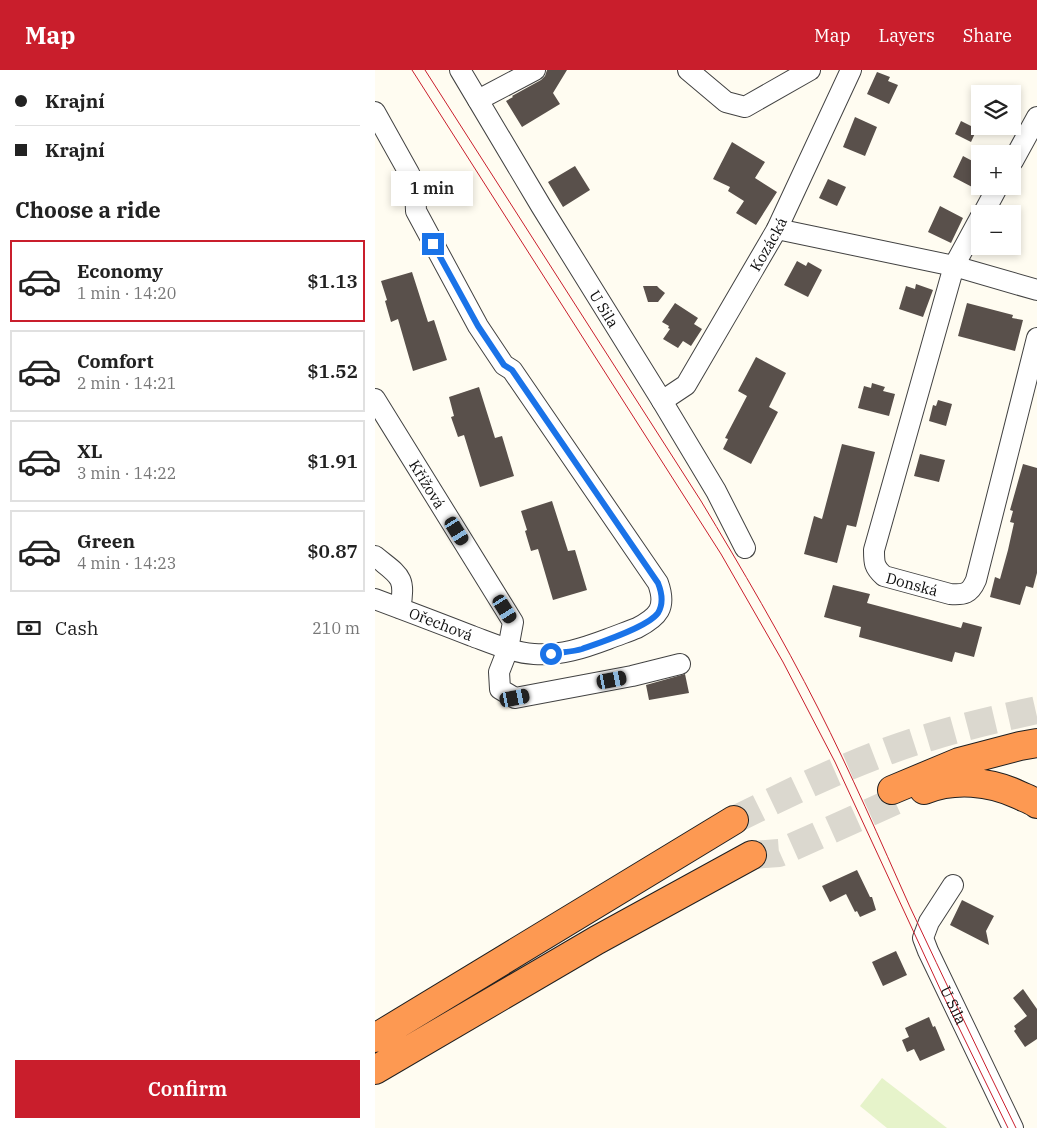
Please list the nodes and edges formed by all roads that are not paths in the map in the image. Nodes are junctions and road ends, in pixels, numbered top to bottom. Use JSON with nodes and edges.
{"nodes":[{"id":1,"x":460,"y":70,"type":"edge"},
{"id":2,"x":535,"y":70,"type":"edge"},
{"id":3,"x":688,"y":70,"type":"edge"},
{"id":4,"x":810,"y":70,"type":"edge"},
{"id":5,"x":851,"y":70,"type":"edge"},
{"id":6,"x":478,"y":100,"type":"junction"},
{"id":7,"x":375,"y":112,"type":"edge"},
{"id":8,"x":1037,"y":117,"type":"edge"},
{"id":9,"x":1021,"y":146,"type":"edge"},
{"id":10,"x":777,"y":229,"type":"junction"},
{"id":11,"x":971,"y":234,"type":"edge"},
{"id":12,"x":953,"y":266,"type":"junction"},
{"id":13,"x":1037,"y":290,"type":"edge"},
{"id":14,"x":1037,"y":338,"type":"edge"},
{"id":15,"x":375,"y":399,"type":"edge"},
{"id":16,"x":662,"y":401,"type":"junction"},
{"id":17,"x":745,"y":548,"type":"dead end"},
{"id":18,"x":375,"y":556,"type":"edge"},
{"id":19,"x":375,"y":599,"type":"edge"},
{"id":20,"x":400,"y":608,"type":"junction"},
{"id":21,"x":508,"y":649,"type":"junction"},
{"id":22,"x":680,"y":664,"type":"dead end"},
{"id":23,"x":1037,"y":743,"type":"edge"},
{"id":24,"x":1037,"y":804,"type":"edge"},
{"id":25,"x":734,"y":820,"type":"tunnel mouth"},
{"id":26,"x":752,"y":855,"type":"tunnel mouth"},
{"id":27,"x":953,"y":885,"type":"dead end"},
{"id":28,"x":375,"y":1038,"type":"edge"},
{"id":29,"x":375,"y":1070,"type":"edge"},
{"id":30,"x":1013,"y":1128,"type":"edge"}],
"edges":[{"from":1,"to":6,"type":"street","name":"U Sila"},
{"from":2,"to":6,"type":"street"},
{"from":3,"to":4,"type":"street"},
{"from":5,"to":10,"type":"street","name":"Kozácká"},
{"from":6,"to":16,"type":"street","name":"U Sila"},
{"from":7,"to":21,"type":"street","name":"Ořechová"},
{"from":8,"to":9,"type":"street"},
{"from":10,"to":12,"type":"street"},
{"from":10,"to":16,"type":"street","name":"Kozácká"},
{"from":11,"to":12,"type":"street","name":"Donská"},
{"from":12,"to":13,"type":"street"},
{"from":12,"to":14,"type":"street","name":"Donská"},
{"from":15,"to":21,"type":"street","name":"Křížová"},
{"from":16,"to":17,"type":"street","name":"U Sila"},
{"from":18,"to":20,"type":"street"},
{"from":19,"to":20,"type":"street","name":"Ořechová"},
{"from":20,"to":21,"type":"street","name":"Ořechová"},
{"from":21,"to":22,"type":"street","name":"Křížová"},
{"from":23,"to":24,"type":"highway"},
{"from":25,"to":28,"type":"highway"},
{"from":26,"to":29,"type":"highway"},
{"from":27,"to":30,"type":"street","name":"U Sila"}]}
